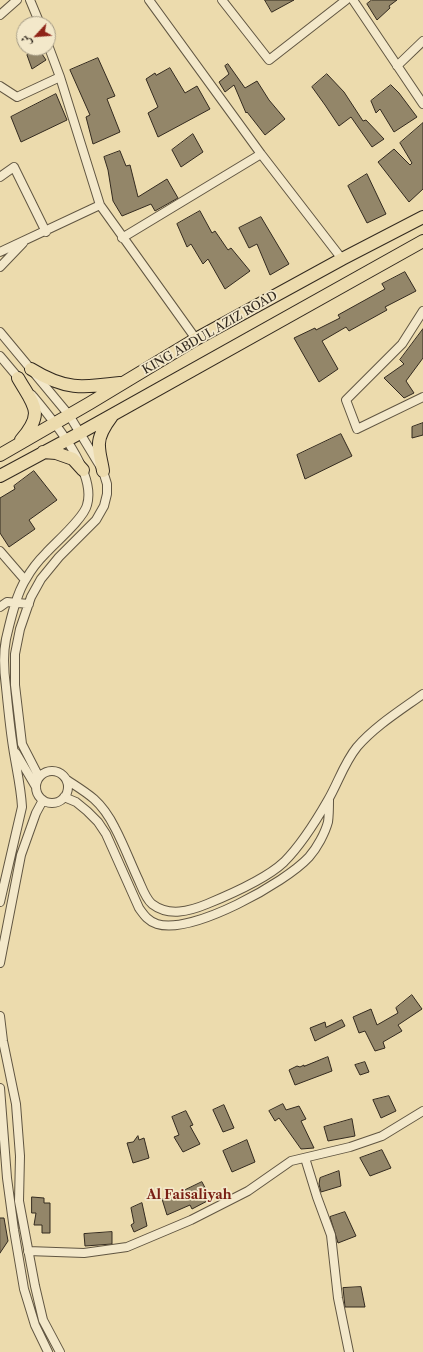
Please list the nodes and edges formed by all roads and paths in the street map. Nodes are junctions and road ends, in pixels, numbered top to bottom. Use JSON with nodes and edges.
{"nodes":[{"id":1,"x":17,"y":0,"type":"edge"},
{"id":2,"x":30,"y":0,"type":"edge"},
{"id":3,"x":149,"y":0,"type":"edge"},
{"id":4,"x":222,"y":0,"type":"edge"},
{"id":5,"x":346,"y":0,"type":"edge"},
{"id":6,"x":355,"y":1,"type":"edge"},
{"id":7,"x":0,"y":15,"type":"edge"},
{"id":8,"x":37,"y":16,"type":"edge"},
{"id":9,"x":423,"y":41,"type":"edge"},
{"id":10,"x":52,"y":56,"type":"edge"},
{"id":11,"x":397,"y":66,"type":"junction"},
{"id":12,"x":60,"y":77,"type":"junction"},
{"id":13,"x":0,"y":86,"type":"edge"},
{"id":14,"x":423,"y":104,"type":"edge"},
{"id":15,"x":261,"y":154,"type":"junction"},
{"id":16,"x":0,"y":177,"type":"edge"},
{"id":17,"x":100,"y":205,"type":"junction"},
{"id":18,"x":423,"y":217,"type":"edge"},
{"id":19,"x":46,"y":232,"type":"junction"},
{"id":20,"x":122,"y":238,"type":"junction"},
{"id":21,"x":26,"y":240,"type":"junction"},
{"id":22,"x":423,"y":241,"type":"edge"},
{"id":23,"x":0,"y":252,"type":"edge"},
{"id":24,"x":342,"y":258,"type":"junction"},
{"id":25,"x":0,"y":268,"type":"edge"},
{"id":26,"x":423,"y":311,"type":"edge"},
{"id":27,"x":0,"y":332,"type":"edge"},
{"id":28,"x":196,"y":339,"type":"junction"},
{"id":29,"x":0,"y":356,"type":"edge"},
{"id":30,"x":31,"y":369,"type":"junction"},
{"id":31,"x":18,"y":378,"type":"junction"},
{"id":32,"x":125,"y":382,"type":"junction"},
{"id":33,"x":423,"y":397,"type":"edge"},
{"id":34,"x":113,"y":414,"type":"junction"},
{"id":35,"x":69,"y":415,"type":"junction"},
{"id":36,"x":55,"y":423,"type":"junction"},
{"id":37,"x":80,"y":433,"type":"junction"},
{"id":38,"x":67,"y":440,"type":"junction"},
{"id":39,"x":17,"y":445,"type":"junction"},
{"id":40,"x":43,"y":452,"type":"junction"},
{"id":41,"x":0,"y":455,"type":"edge"},
{"id":42,"x":83,"y":470,"type":"junction"},
{"id":43,"x":103,"y":471,"type":"junction"},
{"id":44,"x":0,"y":476,"type":"edge"},
{"id":45,"x":0,"y":550,"type":"edge"},
{"id":46,"x":25,"y":580,"type":"junction"},
{"id":47,"x":16,"y":603,"type":"junction"},
{"id":48,"x":29,"y":604,"type":"junction"},
{"id":49,"x":0,"y":607,"type":"edge"},
{"id":50,"x":423,"y":694,"type":"edge"},
{"id":51,"x":13,"y":747,"type":"junction"},
{"id":52,"x":39,"y":778,"type":"junction"},
{"id":53,"x":67,"y":780,"type":"junction"},
{"id":54,"x":36,"y":787,"type":"junction"},
{"id":55,"x":64,"y":797,"type":"junction"},
{"id":56,"x":44,"y":800,"type":"junction"},
{"id":57,"x":329,"y":800,"type":"junction"},
{"id":58,"x":0,"y":902,"type":"edge"},
{"id":59,"x":0,"y":963,"type":"edge"},
{"id":60,"x":0,"y":1016,"type":"edge"},
{"id":61,"x":0,"y":1088,"type":"edge"},
{"id":62,"x":423,"y":1111,"type":"edge"},
{"id":63,"x":305,"y":1158,"type":"junction"},
{"id":64,"x":28,"y":1250,"type":"junction"},
{"id":65,"x":48,"y":1352,"type":"edge"},
{"id":66,"x":60,"y":1352,"type":"edge"},
{"id":67,"x":349,"y":1352,"type":"edge"}],
"edges":[{"from":1,"to":7,"type":"street"},
{"from":2,"to":8,"type":"street"},
{"from":3,"to":15,"type":"street"},
{"from":4,"to":5,"type":"street"},
{"from":6,"to":11,"type":"street"},
{"from":9,"to":11,"type":"street"},
{"from":10,"to":12,"type":"street"},
{"from":11,"to":14,"type":"street"},
{"from":12,"to":13,"type":"street"},
{"from":12,"to":17,"type":"street"},
{"from":15,"to":20,"type":"street"},
{"from":15,"to":24,"type":"street"},
{"from":16,"to":19,"type":"street"},
{"from":17,"to":19,"type":"street"},
{"from":17,"to":20,"type":"street"},
{"from":18,"to":24,"type":"main road","name":"KING ABDUL AZIZ ROAD"},
{"from":19,"to":21,"type":"street"},
{"from":20,"to":28,"type":"street"},
{"from":21,"to":23,"type":"street"},
{"from":21,"to":25,"type":"street"},
{"from":22,"to":34,"type":"main road","name":"KING ABDUL AZIZ ROAD"},
{"from":24,"to":28,"type":"main road","name":"KING ABDUL AZIZ ROAD"},
{"from":26,"to":33,"type":"street"},
{"from":27,"to":30,"type":"street"},
{"from":28,"to":32,"type":"main road","name":"KING ABDUL AZIZ ROAD"},
{"from":29,"to":31,"type":"street"},
{"from":30,"to":32,"type":"main road"},
{"from":30,"to":35,"type":"street"},
{"from":31,"to":36,"type":"street"},
{"from":31,"to":39,"type":"main road"},
{"from":32,"to":35,"type":"main road","name":"KING ABDUL AZIZ ROAD"},
{"from":34,"to":37,"type":"main road","name":"KING ABDUL AZIZ ROAD"},
{"from":34,"to":43,"type":"main road"},
{"from":35,"to":36,"type":"main road","name":"KING ABDUL AZIZ ROAD"},
{"from":35,"to":37,"type":"street"},
{"from":36,"to":38,"type":"street"},
{"from":36,"to":39,"type":"main road","name":"KING ABDUL AZIZ ROAD"},
{"from":37,"to":38,"type":"main road","name":"KING ABDUL AZIZ ROAD"},
{"from":37,"to":43,"type":"street"},
{"from":38,"to":40,"type":"main road","name":"KING ABDUL AZIZ ROAD"},
{"from":38,"to":42,"type":"street"},
{"from":39,"to":41,"type":"main road","name":"KING ABDUL AZIZ ROAD"},
{"from":40,"to":42,"type":"main road"},
{"from":40,"to":44,"type":"main road","name":"KING ABDUL AZIZ ROAD"},
{"from":42,"to":46,"type":"street"},
{"from":43,"to":48,"type":"street"},
{"from":45,"to":46,"type":"street"},
{"from":46,"to":47,"type":"street"},
{"from":47,"to":48,"type":"street"},
{"from":47,"to":49,"type":"street"},
{"from":47,"to":51,"type":"street"},
{"from":48,"to":52,"type":"street"},
{"from":50,"to":57,"type":"street"},
{"from":51,"to":54,"type":"street"},
{"from":51,"to":58,"type":"street"},
{"from":52,"to":53,"type":"street"},
{"from":52,"to":54,"type":"street"},
{"from":53,"to":55,"type":"street"},
{"from":53,"to":57,"type":"street"},
{"from":54,"to":56,"type":"street"},
{"from":55,"to":56,"type":"street"},
{"from":55,"to":57,"type":"street"},
{"from":56,"to":59,"type":"street"},
{"from":60,"to":64,"type":"street"},
{"from":61,"to":65,"type":"street"},
{"from":62,"to":63,"type":"street"},
{"from":63,"to":64,"type":"street"},
{"from":63,"to":67,"type":"street"},
{"from":64,"to":66,"type":"street"}]}
